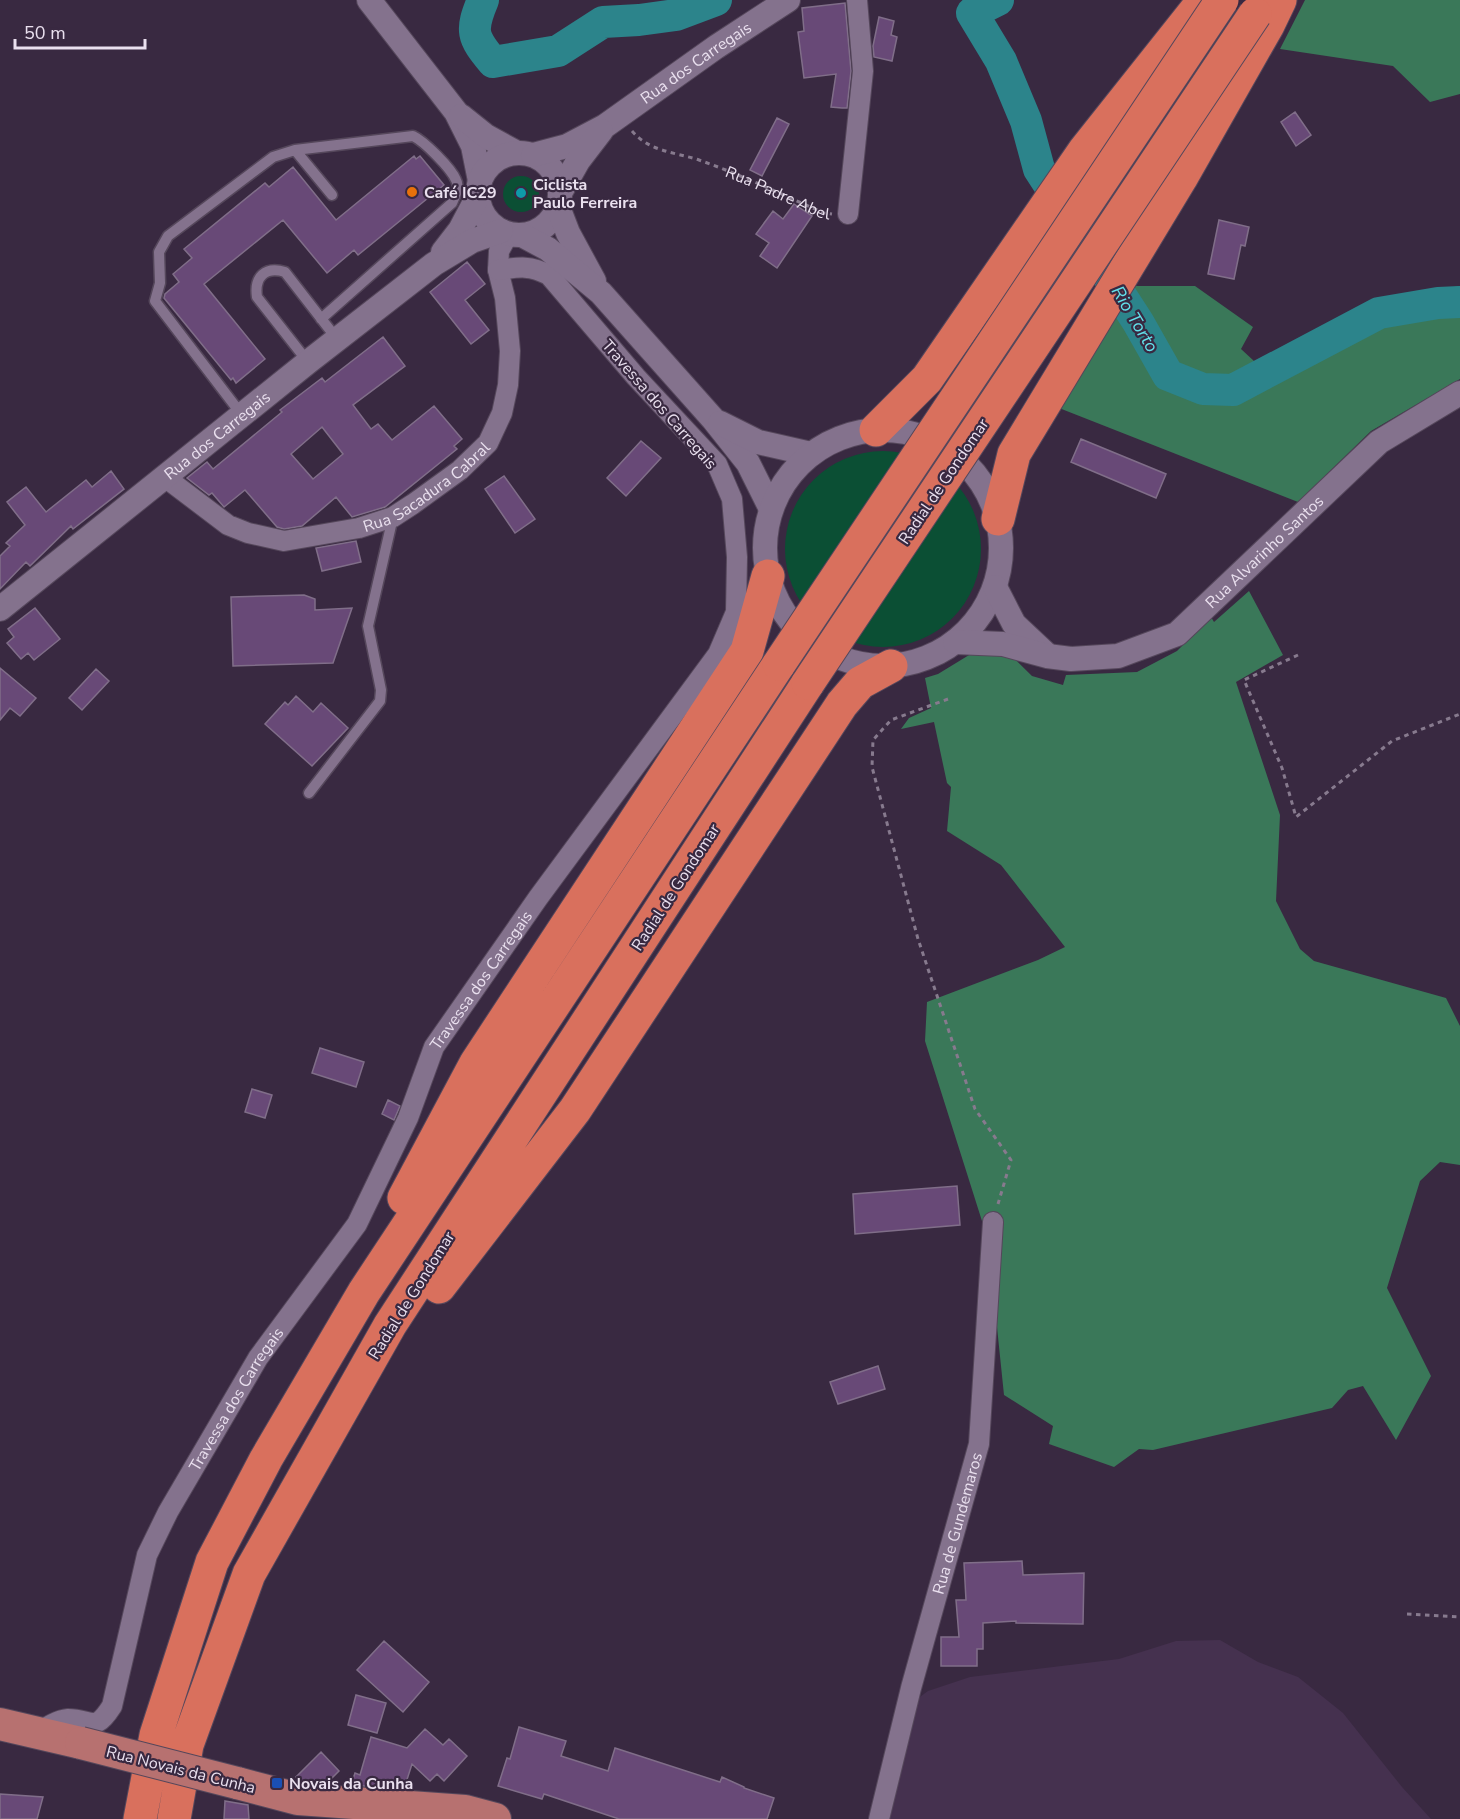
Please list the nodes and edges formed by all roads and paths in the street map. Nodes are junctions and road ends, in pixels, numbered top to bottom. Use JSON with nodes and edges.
{"nodes":[{"id":1,"x":369,"y":0,"type":"edge"},
{"id":2,"x":788,"y":0,"type":"edge"},
{"id":3,"x":858,"y":0,"type":"edge"},
{"id":4,"x":1204,"y":0,"type":"edge"},
{"id":5,"x":1222,"y":0,"type":"edge"},
{"id":6,"x":1267,"y":10,"type":"edge"},
{"id":7,"x":456,"y":112,"type":"junction"},
{"id":8,"x":613,"y":120,"type":"junction"},
{"id":9,"x":295,"y":150,"type":"junction"},
{"id":10,"x":525,"y":154,"type":"junction"},
{"id":11,"x":479,"y":189,"type":"junction"},
{"id":12,"x":332,"y":195,"type":"dead end"},
{"id":13,"x":560,"y":199,"type":"junction"},
{"id":14,"x":848,"y":214,"type":"joint"},
{"id":15,"x":511,"y":233,"type":"junction"},
{"id":16,"x":434,"y":264,"type":"junction"},
{"id":17,"x":498,"y":270,"type":"junction"},
{"id":18,"x":601,"y":293,"type":"junction"},
{"id":19,"x":321,"y":319,"type":"junction"},
{"id":20,"x":337,"y":339,"type":"junction"},
{"id":21,"x":308,"y":362,"type":"junction"},
{"id":22,"x":1460,"y":393,"type":"edge"},
{"id":23,"x":242,"y":415,"type":"junction"},
{"id":24,"x":713,"y":419,"type":"junction"},
{"id":25,"x":876,"y":430,"type":"junction"},
{"id":26,"x":811,"y":454,"type":"junction"},
{"id":27,"x":165,"y":478,"type":"junction"},
{"id":28,"x":771,"y":509,"type":"junction"},
{"id":29,"x":393,"y":517,"type":"junction"},
{"id":30,"x":998,"y":519,"type":"junction"},
{"id":31,"x":768,"y":576,"type":"junction"},
{"id":32,"x":995,"y":587,"type":"junction"},
{"id":33,"x":0,"y":609,"type":"edge"},
{"id":34,"x":955,"y":642,"type":"junction"},
{"id":35,"x":1298,"y":655,"type":"dead end"},
{"id":36,"x":1047,"y":656,"type":"junction"},
{"id":37,"x":891,"y":666,"type":"junction"},
{"id":38,"x":948,"y":699,"type":"dead end"},
{"id":39,"x":1460,"y":714,"type":"edge"},
{"id":40,"x":309,"y":793,"type":"dead end"},
{"id":41,"x":993,"y":1222,"type":"joint"},
{"id":42,"x":364,"y":1292,"type":"junction"},
{"id":43,"x":328,"y":1436,"type":"junction"},
{"id":44,"x":1407,"y":1614,"type":"dead end"},
{"id":45,"x":1460,"y":1617,"type":"edge"},
{"id":46,"x":0,"y":1724,"type":"edge"},
{"id":47,"x":38,"y":1733,"type":"junction"},
{"id":48,"x":385,"y":1812,"type":"edge"},
{"id":49,"x":140,"y":1819,"type":"edge"},
{"id":50,"x":174,"y":1819,"type":"edge"},
{"id":51,"x":495,"y":1819,"type":"edge"},
{"id":52,"x":879,"y":1819,"type":"edge"}],
"edges":[{"from":1,"to":7,"type":"street"},
{"from":2,"to":8,"type":"street","name":"Rua dos Carregais"},
{"from":3,"to":14,"type":"street","name":"Rua Padre Abel"},
{"from":4,"to":25,"type":"highway"},
{"from":5,"to":42,"type":"highway","bridge":true},
{"from":6,"to":30,"type":"highway"},
{"from":6,"to":43,"type":"highway","name":"Radial de Gondomar","bridge":true},
{"from":7,"to":10,"type":"street"},
{"from":7,"to":11,"type":"street"},
{"from":8,"to":10,"type":"street","name":"Rua dos Carregais"},
{"from":8,"to":13,"type":"street","name":"Rua dos Carregais"},
{"from":8,"to":14,"type":"path","name":"Rua Padre Abel"},
{"from":9,"to":12,"type":"lane"},
{"from":9,"to":19,"type":"lane"},
{"from":9,"to":23,"type":"lane"},
{"from":10,"to":11,"type":"street"},
{"from":10,"to":13,"type":"street"},
{"from":11,"to":15,"type":"street"},
{"from":11,"to":16,"type":"street","name":"Rua dos Carregais"},
{"from":13,"to":15,"type":"street"},
{"from":13,"to":18,"type":"street"},
{"from":15,"to":16,"type":"street","name":"Rua dos Carregais"},
{"from":15,"to":17,"type":"street","name":"Rua Sacadura Cabral"},
{"from":15,"to":18,"type":"street"},
{"from":16,"to":20,"type":"street","name":"Rua dos Carregais"},
{"from":17,"to":29,"type":"street","name":"Rua Sacadura Cabral"},
{"from":17,"to":47,"type":"street","name":"Travessa dos Carregais"},
{"from":18,"to":24,"type":"street"},
{"from":19,"to":20,"type":"lane"},
{"from":19,"to":21,"type":"lane"},
{"from":20,"to":21,"type":"street","name":"Rua dos Carregais"},
{"from":21,"to":23,"type":"street","name":"Rua dos Carregais"},
{"from":22,"to":36,"type":"street","name":"Rua Alvarinho Santos"},
{"from":23,"to":27,"type":"street","name":"Rua dos Carregais"},
{"from":24,"to":26,"type":"street"},
{"from":24,"to":28,"type":"street"},
{"from":25,"to":26,"type":"street"},
{"from":25,"to":30,"type":"street"},
{"from":26,"to":28,"type":"street"},
{"from":27,"to":29,"type":"street","name":"Rua Sacadura Cabral"},
{"from":27,"to":33,"type":"street","name":"Rua dos Carregais"},
{"from":28,"to":31,"type":"street"},
{"from":29,"to":40,"type":"lane"},
{"from":30,"to":32,"type":"street"},
{"from":31,"to":37,"type":"street"},
{"from":31,"to":42,"type":"highway"},
{"from":32,"to":34,"type":"street"},
{"from":32,"to":36,"type":"street"},
{"from":34,"to":36,"type":"street","name":"Rua Alvarinho Santos"},
{"from":34,"to":37,"type":"street"},
{"from":35,"to":39,"type":"path"},
{"from":37,"to":43,"type":"highway"},
{"from":38,"to":41,"type":"path"},
{"from":41,"to":52,"type":"street","name":"Rua de Gundemaros"},
{"from":42,"to":49,"type":"highway"},
{"from":43,"to":50,"type":"highway","name":"Radial de Gondomar"},
{"from":44,"to":45,"type":"path"},
{"from":46,"to":47,"type":"main road","name":"Rua Novais da Cunha"},
{"from":47,"to":48,"type":"main road","name":"Rua Novais da Cunha","bridge":true},
{"from":48,"to":51,"type":"main road","name":"Rua Novais da Cunha"}]}
